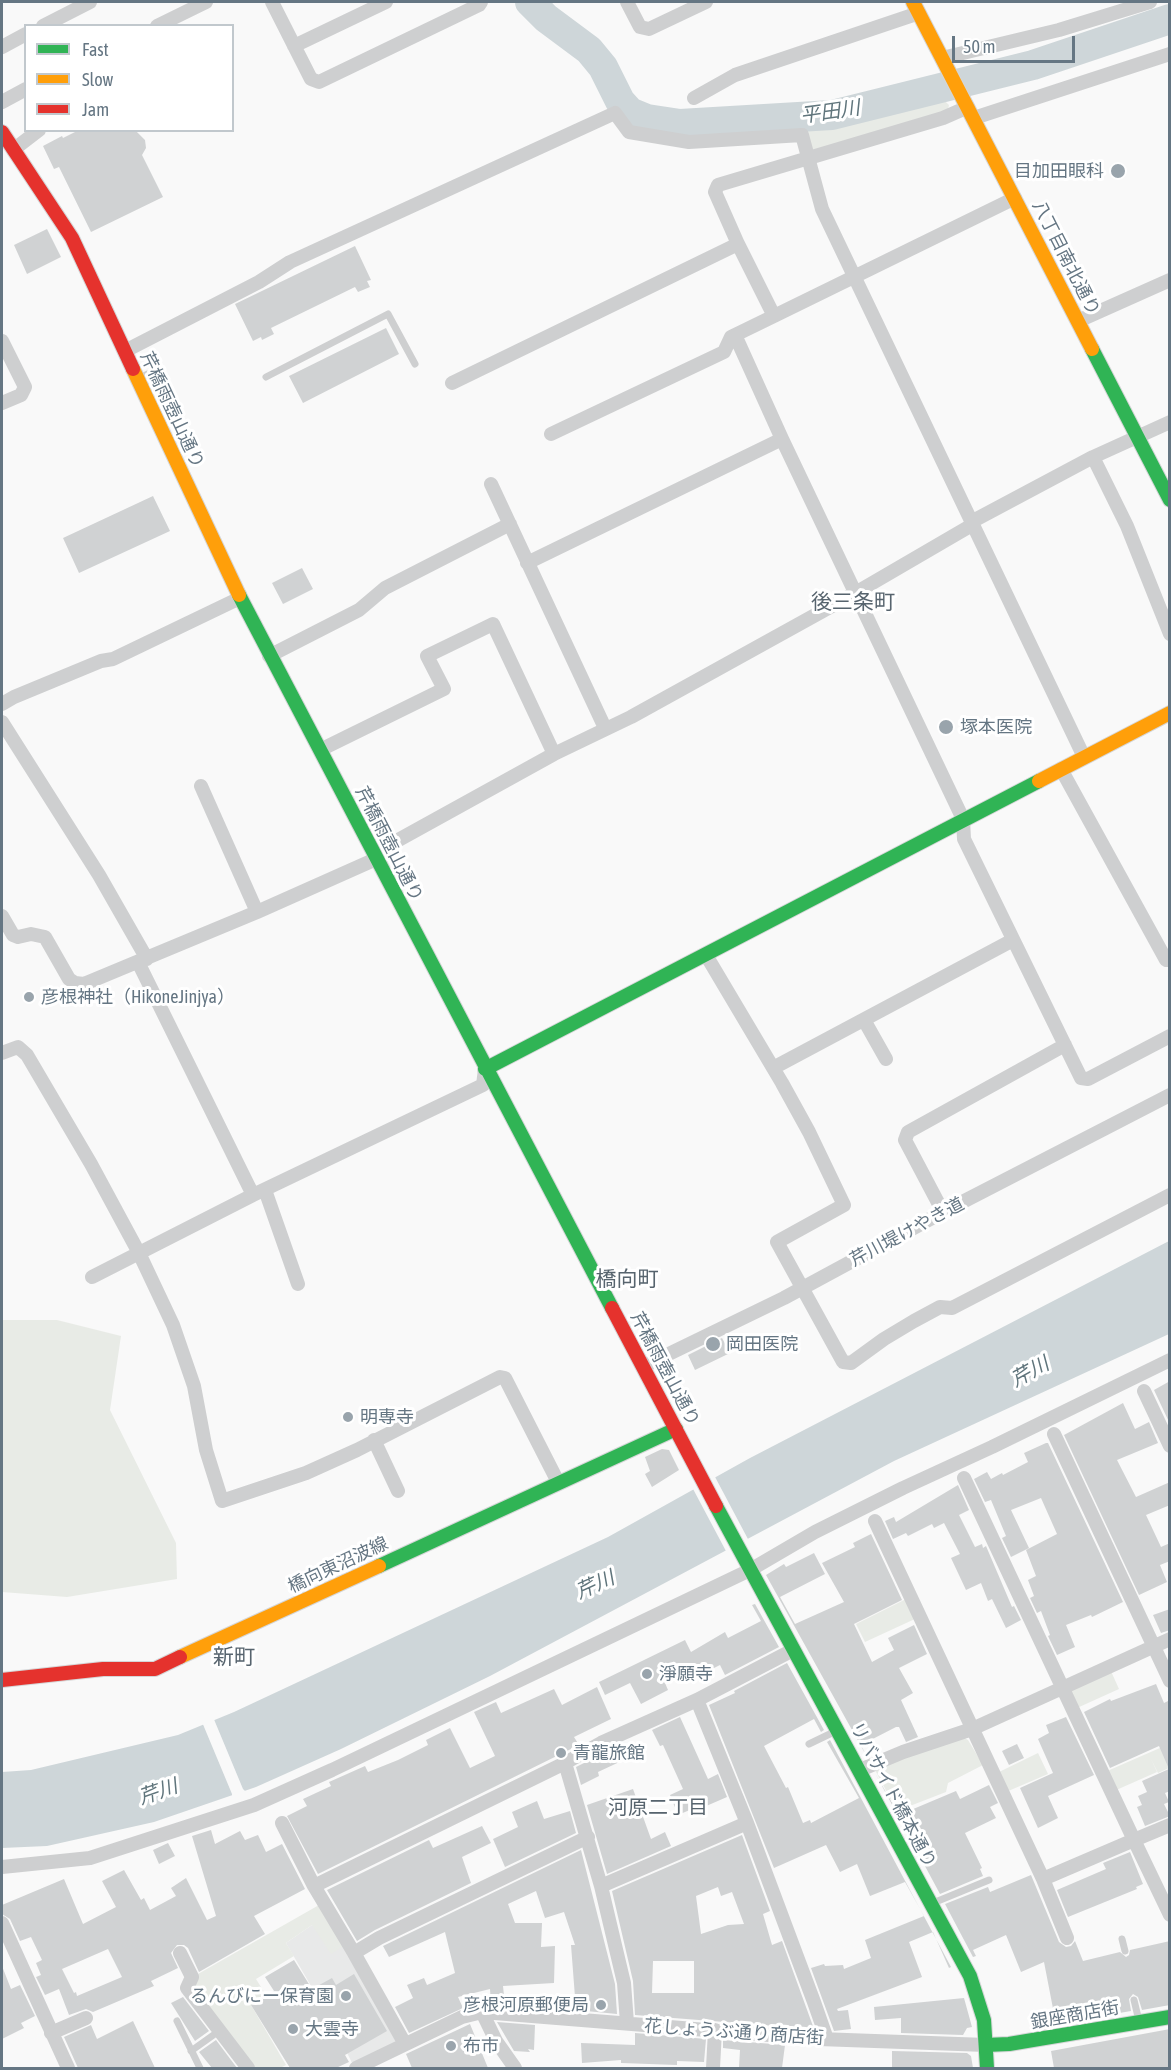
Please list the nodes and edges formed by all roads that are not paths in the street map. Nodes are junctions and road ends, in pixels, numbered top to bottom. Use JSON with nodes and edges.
{"nodes":[{"id":1,"x":90,"y":2,"type":"edge"},
{"id":2,"x":206,"y":2,"type":"edge"},
{"id":3,"x":272,"y":2,"type":"edge"},
{"id":4,"x":386,"y":2,"type":"edge"},
{"id":5,"x":481,"y":2,"type":"edge"},
{"id":6,"x":627,"y":2,"type":"edge"},
{"id":7,"x":706,"y":2,"type":"edge"},
{"id":8,"x":1150,"y":2,"type":"edge"},
{"id":9,"x":916,"y":7,"type":"edge"},
{"id":10,"x":47,"y":24,"type":"edge"},
{"id":11,"x":161,"y":24,"type":"edge"},
{"id":12,"x":24,"y":35,"type":"edge"},
{"id":13,"x":294,"y":46,"type":"junction"},
{"id":14,"x":2,"y":47,"type":"edge"},
{"id":15,"x":1170,"y":54,"type":"edge"},
{"id":16,"x":944,"y":62,"type":"junction"},
{"id":17,"x":24,"y":90,"type":"edge"},
{"id":18,"x":694,"y":98,"type":"dead end"},
{"id":19,"x":2,"y":102,"type":"edge"},
{"id":20,"x":969,"y":109,"type":"junction"},
{"id":21,"x":2,"y":132,"type":"edge"},
{"id":22,"x":36,"y":132,"type":"edge"},
{"id":23,"x":13,"y":150,"type":"junction"},
{"id":24,"x":807,"y":160,"type":"junction"},
{"id":25,"x":1015,"y":198,"type":"junction"},
{"id":26,"x":738,"y":244,"type":"junction"},
{"id":27,"x":854,"y":277,"type":"junction"},
{"id":28,"x":1170,"y":280,"type":"edge"},
{"id":29,"x":774,"y":316,"type":"junction"},
{"id":30,"x":1078,"y":321,"type":"junction"},
{"id":31,"x":735,"y":334,"type":"junction"},
{"id":32,"x":2,"y":341,"type":"edge"},
{"id":33,"x":125,"y":351,"type":"junction"},
{"id":34,"x":415,"y":364,"type":"dead end"},
{"id":35,"x":152,"y":372,"type":"dead end"},
{"id":36,"x":266,"y":377,"type":"dead end"},
{"id":37,"x":138,"y":379,"type":"junction"},
{"id":38,"x":452,"y":382,"type":"dead end"},
{"id":39,"x":2,"y":403,"type":"edge"},
{"id":40,"x":1170,"y":422,"type":"edge"},
{"id":41,"x":551,"y":434,"type":"dead end"},
{"id":42,"x":1138,"y":437,"type":"junction"},
{"id":43,"x":782,"y":439,"type":"junction"},
{"id":44,"x":1093,"y":457,"type":"junction"},
{"id":45,"x":491,"y":484,"type":"dead end"},
{"id":46,"x":1170,"y":500,"type":"edge"},
{"id":47,"x":510,"y":524,"type":"junction"},
{"id":48,"x":971,"y":524,"type":"junction"},
{"id":49,"x":527,"y":563,"type":"junction"},
{"id":50,"x":857,"y":592,"type":"junction"},
{"id":51,"x":240,"y":598,"type":"junction"},
{"id":52,"x":1170,"y":634,"type":"edge"},
{"id":53,"x":270,"y":656,"type":"junction"},
{"id":54,"x":2,"y":704,"type":"edge"},
{"id":55,"x":1170,"y":713,"type":"edge"},
{"id":56,"x":2,"y":722,"type":"edge"},
{"id":57,"x":604,"y":728,"type":"junction"},
{"id":58,"x":320,"y":750,"type":"junction"},
{"id":59,"x":554,"y":754,"type":"junction"},
{"id":60,"x":1084,"y":757,"type":"junction"},
{"id":61,"x":1061,"y":769,"type":"junction"},
{"id":62,"x":201,"y":786,"type":"dead end"},
{"id":63,"x":963,"y":819,"type":"junction"},
{"id":64,"x":376,"y":859,"type":"junction"},
{"id":65,"x":257,"y":912,"type":"junction"},
{"id":66,"x":2,"y":916,"type":"edge"},
{"id":67,"x":1013,"y":940,"type":"junction"},
{"id":68,"x":706,"y":954,"type":"junction"},
{"id":69,"x":143,"y":960,"type":"junction"},
{"id":70,"x":1167,"y":960,"type":"dead end"},
{"id":71,"x":864,"y":1020,"type":"junction"},
{"id":72,"x":1170,"y":1036,"type":"edge"},
{"id":73,"x":1065,"y":1045,"type":"junction"},
{"id":74,"x":2,"y":1053,"type":"edge"},
{"id":75,"x":886,"y":1059,"type":"dead end"},
{"id":76,"x":773,"y":1068,"type":"junction"},
{"id":77,"x":485,"y":1069,"type":"junction"},
{"id":78,"x":1170,"y":1095,"type":"edge"},
{"id":79,"x":259,"y":1193,"type":"junction"},
{"id":80,"x":1170,"y":1195,"type":"edge"},
{"id":81,"x":943,"y":1212,"type":"junction"},
{"id":82,"x":139,"y":1253,"type":"junction"},
{"id":83,"x":92,"y":1277,"type":"dead end"},
{"id":84,"x":298,"y":1284,"type":"dead end"},
{"id":85,"x":802,"y":1288,"type":"junction"},
{"id":86,"x":1170,"y":1360,"type":"edge"},
{"id":87,"x":644,"y":1366,"type":"junction"},
{"id":88,"x":1144,"y":1391,"type":"dead end"},
{"id":89,"x":676,"y":1428,"type":"junction"},
{"id":90,"x":1054,"y":1434,"type":"dead end"},
{"id":91,"x":374,"y":1440,"type":"junction"},
{"id":92,"x":1170,"y":1446,"type":"edge"},
{"id":93,"x":964,"y":1478,"type":"dead end"},
{"id":94,"x":558,"y":1482,"type":"junction"},
{"id":95,"x":398,"y":1491,"type":"dead end"},
{"id":96,"x":875,"y":1521,"type":"dead end"},
{"id":97,"x":750,"y":1570,"type":"junction"},
{"id":98,"x":1170,"y":1639,"type":"edge"},
{"id":99,"x":1153,"y":1646,"type":"junction"},
{"id":100,"x":793,"y":1650,"type":"junction"},
{"id":101,"x":2,"y":1680,"type":"edge"},
{"id":102,"x":1170,"y":1681,"type":"edge"},
{"id":103,"x":1068,"y":1683,"type":"junction"},
{"id":104,"x":697,"y":1700,"type":"junction"},
{"id":105,"x":973,"y":1727,"type":"junction"},
{"id":106,"x":838,"y":1730,"type":"junction"},
{"id":107,"x":809,"y":1744,"type":"dead end"},
{"id":108,"x":566,"y":1763,"type":"junction"},
{"id":109,"x":860,"y":1770,"type":"junction"},
{"id":110,"x":282,"y":1823,"type":"dead end"},
{"id":111,"x":747,"y":1823,"type":"junction"},
{"id":112,"x":1170,"y":1825,"type":"edge"},
{"id":113,"x":588,"y":1837,"type":"junction"},
{"id":114,"x":1134,"y":1840,"type":"junction"},
{"id":115,"x":2,"y":1867,"type":"edge"},
{"id":116,"x":1042,"y":1879,"type":"junction"},
{"id":117,"x":989,"y":1880,"type":"dead end"},
{"id":118,"x":601,"y":1886,"type":"junction"},
{"id":119,"x":314,"y":1888,"type":"junction"},
{"id":120,"x":931,"y":1904,"type":"junction"},
{"id":121,"x":1170,"y":1915,"type":"edge"},
{"id":122,"x":2,"y":1923,"type":"edge"},
{"id":123,"x":1067,"y":1938,"type":"dead end"},
{"id":124,"x":1122,"y":1939,"type":"dead end"},
{"id":125,"x":182,"y":1951,"type":"dead end"},
{"id":126,"x":1125,"y":1951,"type":"dead end"},
{"id":127,"x":354,"y":1953,"type":"junction"},
{"id":128,"x":1134,"y":2000,"type":"dead end"},
{"id":129,"x":482,"y":2012,"type":"junction"},
{"id":130,"x":1170,"y":2017,"type":"edge"},
{"id":131,"x":86,"y":2018,"type":"dead end"},
{"id":132,"x":1040,"y":2020,"type":"dead end"},
{"id":133,"x":177,"y":2021,"type":"dead end"},
{"id":134,"x":1139,"y":2022,"type":"junction"},
{"id":135,"x":627,"y":2023,"type":"junction"},
{"id":136,"x":715,"y":2030,"type":"junction"},
{"id":137,"x":219,"y":2031,"type":"junction"},
{"id":138,"x":51,"y":2033,"type":"junction"},
{"id":139,"x":1043,"y":2038,"type":"junction"},
{"id":140,"x":821,"y":2041,"type":"junction"},
{"id":141,"x":405,"y":2044,"type":"junction"},
{"id":142,"x":986,"y":2045,"type":"junction"},
{"id":143,"x":191,"y":2051,"type":"junction"},
{"id":144,"x":68,"y":2068,"type":"edge"},
{"id":145,"x":200,"y":2068,"type":"edge"},
{"id":146,"x":248,"y":2068,"type":"edge"},
{"id":147,"x":356,"y":2068,"type":"edge"},
{"id":148,"x":515,"y":2068,"type":"edge"},
{"id":149,"x":713,"y":2068,"type":"edge"},
{"id":150,"x":987,"y":2068,"type":"edge"}],
"edges":[{"from":1,"to":10,"type":"street"},
{"from":2,"to":11,"type":"street"},
{"from":3,"to":13,"type":"street"},
{"from":4,"to":13,"type":"street"},
{"from":5,"to":13,"type":"street"},
{"from":6,"to":7,"type":"street"},
{"from":8,"to":16,"type":"street"},
{"from":9,"to":16,"type":"main road","name":"八丁目南北通り"},
{"from":9,"to":18,"type":"street"},
{"from":12,"to":14,"type":"street"},
{"from":15,"to":20,"type":"street"},
{"from":16,"to":20,"type":"main road","name":"八丁目南北通り"},
{"from":17,"to":19,"type":"street"},
{"from":20,"to":24,"type":"street"},
{"from":20,"to":25,"type":"main road","name":"八丁目南北通り"},
{"from":21,"to":23,"type":"main road","name":"芹橋雨壺山通り"},
{"from":22,"to":23,"type":"street"},
{"from":23,"to":33,"type":"main road","name":"芹橋雨壺山通り"},
{"from":24,"to":26,"type":"street"},
{"from":24,"to":27,"type":"street"},
{"from":24,"to":33,"type":"street"},
{"from":25,"to":27,"type":"street"},
{"from":25,"to":30,"type":"main road","name":"八丁目南北通り"},
{"from":26,"to":29,"type":"street"},
{"from":26,"to":38,"type":"street"},
{"from":27,"to":29,"type":"street"},
{"from":27,"to":48,"type":"street"},
{"from":28,"to":30,"type":"street"},
{"from":29,"to":31,"type":"street"},
{"from":30,"to":42,"type":"main road","name":"八丁目南北通り"},
{"from":31,"to":41,"type":"street"},
{"from":31,"to":43,"type":"street"},
{"from":32,"to":39,"type":"street"},
{"from":33,"to":37,"type":"main road","name":"芹橋雨壺山通り"},
{"from":34,"to":36,"type":"lane"},
{"from":35,"to":37,"type":"lane"},
{"from":37,"to":51,"type":"main road","name":"芹橋雨壺山通り"},
{"from":40,"to":42,"type":"street"},
{"from":42,"to":44,"type":"street"},
{"from":42,"to":46,"type":"main road","name":"八丁目南北通り"},
{"from":43,"to":49,"type":"street"},
{"from":43,"to":50,"type":"street"},
{"from":44,"to":48,"type":"street"},
{"from":44,"to":52,"type":"street"},
{"from":45,"to":47,"type":"street"},
{"from":47,"to":49,"type":"street"},
{"from":47,"to":53,"type":"street"},
{"from":48,"to":50,"type":"street"},
{"from":48,"to":60,"type":"street"},
{"from":49,"to":57,"type":"street"},
{"from":50,"to":57,"type":"street"},
{"from":50,"to":63,"type":"street"},
{"from":51,"to":53,"type":"main road","name":"芹橋雨壺山通り"},
{"from":51,"to":54,"type":"street"},
{"from":53,"to":58,"type":"main road","name":"芹橋雨壺山通り"},
{"from":55,"to":60,"type":"main road"},
{"from":56,"to":69,"type":"street"},
{"from":57,"to":59,"type":"street"},
{"from":58,"to":59,"type":"street"},
{"from":58,"to":64,"type":"main road","name":"芹橋雨壺山通り"},
{"from":59,"to":64,"type":"street"},
{"from":60,"to":61,"type":"main road"},
{"from":61,"to":63,"type":"main road"},
{"from":61,"to":70,"type":"street"},
{"from":62,"to":65,"type":"street"},
{"from":63,"to":67,"type":"street"},
{"from":63,"to":68,"type":"main road"},
{"from":64,"to":65,"type":"street"},
{"from":64,"to":77,"type":"main road","name":"芹橋雨壺山通り"},
{"from":65,"to":69,"type":"street"},
{"from":66,"to":69,"type":"street"},
{"from":67,"to":71,"type":"street"},
{"from":67,"to":73,"type":"street"},
{"from":68,"to":76,"type":"street"},
{"from":68,"to":77,"type":"main road"},
{"from":69,"to":79,"type":"street"},
{"from":71,"to":75,"type":"street"},
{"from":71,"to":76,"type":"street"},
{"from":72,"to":73,"type":"street"},
{"from":73,"to":81,"type":"street"},
{"from":74,"to":82,"type":"street"},
{"from":76,"to":85,"type":"street"},
{"from":77,"to":79,"type":"street"},
{"from":77,"to":87,"type":"main road","name":"芹橋雨壺山通り"},
{"from":78,"to":81,"type":"street","name":"芹川堤けやき道"},
{"from":79,"to":82,"type":"street"},
{"from":79,"to":84,"type":"street"},
{"from":80,"to":85,"type":"street"},
{"from":81,"to":85,"type":"street","name":"芹川堤けやき道"},
{"from":82,"to":83,"type":"street"},
{"from":82,"to":91,"type":"street"},
{"from":85,"to":87,"type":"street","name":"芹川堤けやき道"},
{"from":86,"to":97,"type":"street"},
{"from":87,"to":89,"type":"main road","name":"芹橋雨壺山通り"},
{"from":88,"to":92,"type":"street"},
{"from":89,"to":94,"type":"main road","name":"橋向東沼波線"},
{"from":89,"to":97,"type":"main road","name":"芹橋雨壺山通り"},
{"from":90,"to":99,"type":"street"},
{"from":91,"to":94,"type":"street"},
{"from":91,"to":95,"type":"street"},
{"from":93,"to":103,"type":"street"},
{"from":94,"to":101,"type":"main road","name":"橋向東沼波線"},
{"from":96,"to":105,"type":"street"},
{"from":97,"to":100,"type":"main road","name":"リバサイド橋本通り"},
{"from":97,"to":115,"type":"street"},
{"from":98,"to":99,"type":"street"},
{"from":99,"to":102,"type":"street"},
{"from":99,"to":103,"type":"street"},
{"from":100,"to":104,"type":"street"},
{"from":100,"to":106,"type":"main road","name":"リバサイド橋本通り"},
{"from":103,"to":105,"type":"street"},
{"from":103,"to":114,"type":"street"},
{"from":104,"to":108,"type":"street"},
{"from":104,"to":111,"type":"street"},
{"from":105,"to":109,"type":"street"},
{"from":105,"to":116,"type":"street"},
{"from":106,"to":107,"type":"lane"},
{"from":106,"to":109,"type":"main road","name":"リバサイド橋本通り"},
{"from":108,"to":113,"type":"street"},
{"from":108,"to":119,"type":"street"},
{"from":109,"to":120,"type":"main road","name":"リバサイド橋本通り"},
{"from":110,"to":119,"type":"street"},
{"from":111,"to":118,"type":"street"},
{"from":111,"to":140,"type":"street"},
{"from":112,"to":114,"type":"street"},
{"from":113,"to":118,"type":"street"},
{"from":113,"to":127,"type":"street"},
{"from":114,"to":116,"type":"street"},
{"from":114,"to":121,"type":"street"},
{"from":116,"to":123,"type":"street"},
{"from":117,"to":120,"type":"lane"},
{"from":118,"to":135,"type":"street"},
{"from":119,"to":127,"type":"street"},
{"from":120,"to":142,"type":"main road","name":"リバサイド橋本通り"},
{"from":122,"to":138,"type":"street"},
{"from":124,"to":126,"type":"lane"},
{"from":125,"to":137,"type":"street"},
{"from":127,"to":141,"type":"street"},
{"from":128,"to":134,"type":"lane"},
{"from":129,"to":135,"type":"street","name":"花しょうぶ通り商店街"},
{"from":129,"to":141,"type":"street"},
{"from":129,"to":148,"type":"street"},
{"from":130,"to":134,"type":"main road","name":"銀座商店街"},
{"from":131,"to":138,"type":"street"},
{"from":132,"to":139,"type":"lane"},
{"from":133,"to":143,"type":"lane"},
{"from":134,"to":139,"type":"main road","name":"銀座商店街"},
{"from":135,"to":136,"type":"street","name":"花しょうぶ通り商店街"},
{"from":136,"to":140,"type":"street","name":"花しょうぶ通り商店街"},
{"from":136,"to":149,"type":"street"},
{"from":137,"to":143,"type":"lane"},
{"from":137,"to":146,"type":"street"},
{"from":138,"to":144,"type":"street"},
{"from":139,"to":142,"type":"main road","name":"銀座商店街"},
{"from":140,"to":142,"type":"street","name":"花しょうぶ通り商店街"},
{"from":141,"to":147,"type":"street"},
{"from":142,"to":150,"type":"main road","name":"リバサイド橋本通り"},
{"from":143,"to":145,"type":"lane"}]}
